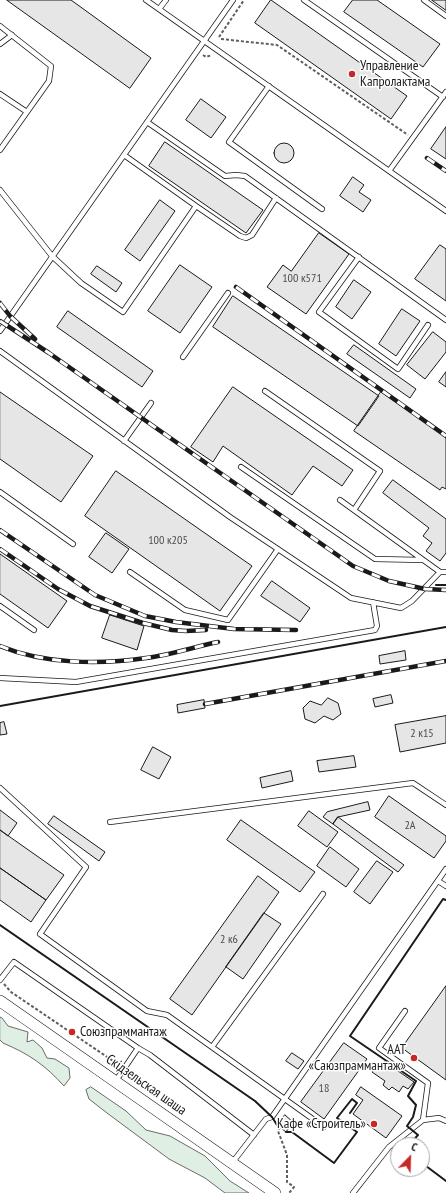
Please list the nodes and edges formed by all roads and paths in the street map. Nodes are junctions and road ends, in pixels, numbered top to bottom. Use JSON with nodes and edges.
{"nodes":[{"id":1,"x":146,"y":0,"type":"edge"},
{"id":2,"x":166,"y":0,"type":"edge"},
{"id":3,"x":233,"y":0,"type":"edge"},
{"id":4,"x":244,"y":0,"type":"edge"},
{"id":5,"x":304,"y":0,"type":"edge"},
{"id":6,"x":424,"y":0,"type":"edge"},
{"id":7,"x":159,"y":9,"type":"junction"},
{"id":8,"x":446,"y":16,"type":"edge"},
{"id":9,"x":0,"y":26,"type":"edge"},
{"id":10,"x":12,"y":35,"type":"junction"},
{"id":11,"x":204,"y":41,"type":"junction"},
{"id":12,"x":0,"y":44,"type":"edge"},
{"id":13,"x":269,"y":86,"type":"junction"},
{"id":14,"x":446,"y":92,"type":"edge"},
{"id":15,"x":0,"y":94,"type":"edge"},
{"id":16,"x":443,"y":97,"type":"junction"},
{"id":17,"x":27,"y":112,"type":"junction"},
{"id":18,"x":147,"y":122,"type":"junction"},
{"id":19,"x":413,"y":138,"type":"junction"},
{"id":20,"x":0,"y":150,"type":"edge"},
{"id":21,"x":124,"y":155,"type":"junction"},
{"id":22,"x":389,"y":171,"type":"junction"},
{"id":23,"x":0,"y":190,"type":"edge"},
{"id":24,"x":276,"y":198,"type":"junction"},
{"id":25,"x":196,"y":206,"type":"junction"},
{"id":26,"x":322,"y":209,"type":"dead end"},
{"id":27,"x":446,"y":211,"type":"edge"},
{"id":28,"x":52,"y":256,"type":"junction"},
{"id":29,"x":359,"y":258,"type":"junction"},
{"id":30,"x":228,"y":292,"type":"dead end"},
{"id":31,"x":446,"y":320,"type":"edge"},
{"id":32,"x":428,"y":325,"type":"dead end"},
{"id":33,"x":0,"y":331,"type":"edge"},
{"id":34,"x":0,"y":351,"type":"edge"},
{"id":35,"x":183,"y":358,"type":"dead end"},
{"id":36,"x":265,"y":391,"type":"dead end"},
{"id":37,"x":151,"y":403,"type":"dead end"},
{"id":38,"x":124,"y":441,"type":"junction"},
{"id":39,"x":241,"y":466,"type":"dead end"},
{"id":40,"x":0,"y":492,"type":"edge"},
{"id":41,"x":340,"y":500,"type":"dead end"},
{"id":42,"x":354,"y":510,"type":"junction"},
{"id":43,"x":73,"y":544,"type":"dead end"},
{"id":44,"x":278,"y":549,"type":"junction"},
{"id":45,"x":423,"y":560,"type":"junction"},
{"id":46,"x":130,"y":572,"type":"dead end"},
{"id":47,"x":440,"y":572,"type":"junction"},
{"id":48,"x":446,"y":572,"type":"edge"},
{"id":49,"x":373,"y":602,"type":"junction"},
{"id":50,"x":0,"y":606,"type":"edge"},
{"id":51,"x":34,"y":630,"type":"dead end"},
{"id":52,"x":0,"y":678,"type":"edge"},
{"id":53,"x":0,"y":788,"type":"edge"},
{"id":54,"x":446,"y":805,"type":"edge"},
{"id":55,"x":110,"y":822,"type":"dead end"},
{"id":56,"x":446,"y":869,"type":"edge"},
{"id":57,"x":438,"y":881,"type":"junction"},
{"id":58,"x":446,"y":886,"type":"edge"},
{"id":59,"x":323,"y":894,"type":"dead end"},
{"id":60,"x":0,"y":980,"type":"edge"},
{"id":61,"x":0,"y":1001,"type":"edge"},
{"id":62,"x":405,"y":1011,"type":"dead end"},
{"id":63,"x":212,"y":1047,"type":"junction"},
{"id":64,"x":138,"y":1048,"type":"junction"},
{"id":65,"x":124,"y":1069,"type":"junction"},
{"id":66,"x":115,"y":1082,"type":"junction"},
{"id":67,"x":285,"y":1098,"type":"junction"},
{"id":68,"x":423,"y":1120,"type":"junction"},
{"id":69,"x":446,"y":1121,"type":"edge"},
{"id":70,"x":324,"y":1126,"type":"dead end"},
{"id":71,"x":280,"y":1127,"type":"dead end"},
{"id":72,"x":254,"y":1135,"type":"junction"},
{"id":73,"x":232,"y":1163,"type":"junction"},
{"id":74,"x":275,"y":1193,"type":"edge"},
{"id":75,"x":289,"y":1193,"type":"edge"},
{"id":76,"x":353,"y":1193,"type":"edge"}],
"edges":[{"from":1,"to":7,"type":"lane"},
{"from":2,"to":7,"type":"lane"},
{"from":3,"to":11,"type":"lane"},
{"from":4,"to":19,"type":"path"},
{"from":5,"to":16,"type":"lane"},
{"from":6,"to":8,"type":"lane"},
{"from":7,"to":11,"type":"lane"},
{"from":9,"to":10,"type":"lane"},
{"from":10,"to":12,"type":"lane"},
{"from":10,"to":17,"type":"lane"},
{"from":11,"to":13,"type":"lane"},
{"from":11,"to":18,"type":"lane"},
{"from":13,"to":22,"type":"lane"},
{"from":13,"to":26,"type":"lane"},
{"from":14,"to":16,"type":"lane"},
{"from":15,"to":17,"type":"lane"},
{"from":16,"to":19,"type":"lane"},
{"from":17,"to":20,"type":"lane"},
{"from":18,"to":21,"type":"lane"},
{"from":18,"to":24,"type":"lane"},
{"from":19,"to":22,"type":"lane"},
{"from":21,"to":25,"type":"lane"},
{"from":21,"to":28,"type":"lane"},
{"from":22,"to":27,"type":"lane"},
{"from":23,"to":28,"type":"lane"},
{"from":24,"to":25,"type":"lane"},
{"from":24,"to":29,"type":"lane"},
{"from":25,"to":28,"type":"lane"},
{"from":28,"to":33,"type":"lane"},
{"from":29,"to":31,"type":"lane"},
{"from":29,"to":32,"type":"lane"},
{"from":30,"to":35,"type":"lane"},
{"from":34,"to":38,"type":"lane"},
{"from":36,"to":42,"type":"lane"},
{"from":37,"to":38,"type":"lane"},
{"from":38,"to":44,"type":"lane"},
{"from":39,"to":45,"type":"lane"},
{"from":40,"to":43,"type":"lane"},
{"from":41,"to":42,"type":"lane"},
{"from":42,"to":45,"type":"lane"},
{"from":44,"to":46,"type":"lane"},
{"from":44,"to":49,"type":"lane"},
{"from":45,"to":47,"type":"lane"},
{"from":47,"to":48,"type":"lane"},
{"from":47,"to":49,"type":"lane"},
{"from":49,"to":52,"type":"lane"},
{"from":50,"to":51,"type":"lane"},
{"from":53,"to":63,"type":"lane"},
{"from":54,"to":55,"type":"lane"},
{"from":56,"to":57,"type":"lane"},
{"from":57,"to":58,"type":"lane"},
{"from":57,"to":67,"type":"lane"},
{"from":59,"to":63,"type":"lane"},
{"from":60,"to":64,"type":"lane"},
{"from":60,"to":65,"type":"path"},
{"from":61,"to":66,"type":"street","name":"Скідзельская шаша"},
{"from":62,"to":68,"type":"lane"},
{"from":63,"to":67,"type":"lane"},
{"from":64,"to":65,"type":"lane"},
{"from":64,"to":72,"type":"lane"},
{"from":65,"to":66,"type":"lane"},
{"from":66,"to":73,"type":"street","name":"Скідзельская шаша"},
{"from":67,"to":70,"type":"lane"},
{"from":67,"to":72,"type":"lane"},
{"from":68,"to":69,"type":"lane"},
{"from":68,"to":76,"type":"lane"},
{"from":71,"to":75,"type":"path"},
{"from":72,"to":73,"type":"lane"},
{"from":73,"to":74,"type":"street","name":"Скідзельская шаша"}]}
